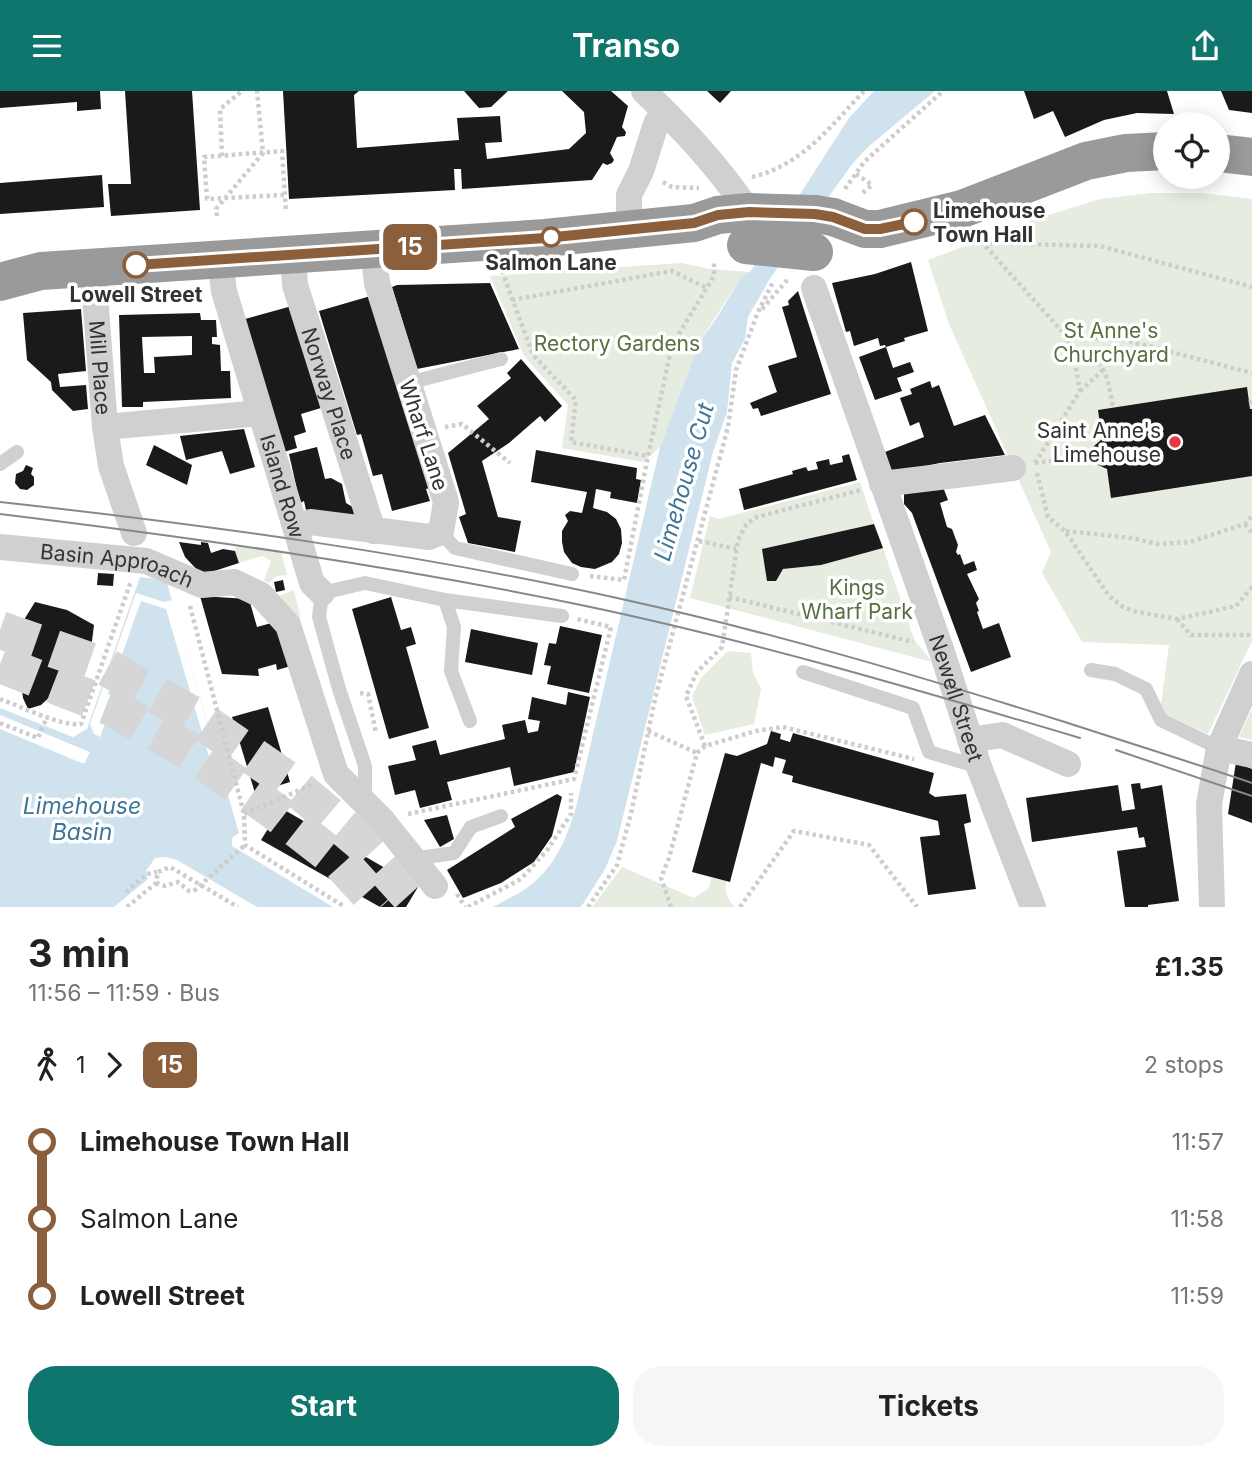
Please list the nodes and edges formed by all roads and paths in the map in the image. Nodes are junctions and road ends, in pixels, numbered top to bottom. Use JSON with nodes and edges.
{"nodes":[{"id":1,"x":242,"y":91,"type":"edge"},
{"id":2,"x":257,"y":91,"type":"edge"},
{"id":3,"x":643,"y":91,"type":"edge"},
{"id":4,"x":864,"y":91,"type":"edge"},
{"id":5,"x":943,"y":91,"type":"edge"},
{"id":6,"x":664,"y":111,"type":"junction"},
{"id":7,"x":1153,"y":152,"type":"edge"},
{"id":8,"x":263,"y":153,"type":"junction"},
{"id":9,"x":1230,"y":154,"type":"edge"},
{"id":10,"x":222,"y":156,"type":"junction"},
{"id":11,"x":1252,"y":157,"type":"edge"},
{"id":12,"x":856,"y":174,"type":"junction"},
{"id":13,"x":656,"y":179,"type":"dead end"},
{"id":14,"x":708,"y":188,"type":"dead end"},
{"id":15,"x":284,"y":195,"type":"junction"},
{"id":16,"x":226,"y":198,"type":"junction"},
{"id":17,"x":845,"y":202,"type":"junction"},
{"id":18,"x":286,"y":212,"type":"dead end"},
{"id":19,"x":217,"y":216,"type":"dead end"},
{"id":20,"x":744,"y":222,"type":"junction"},
{"id":21,"x":880,"y":229,"type":"junction"},
{"id":22,"x":629,"y":230,"type":"junction"},
{"id":23,"x":978,"y":237,"type":"dead end"},
{"id":24,"x":982,"y":243,"type":"junction"},
{"id":25,"x":373,"y":250,"type":"junction"},
{"id":26,"x":293,"y":254,"type":"junction"},
{"id":27,"x":220,"y":259,"type":"junction"},
{"id":28,"x":0,"y":262,"type":"edge"},
{"id":29,"x":93,"y":268,"type":"junction"},
{"id":30,"x":41,"y":271,"type":"junction"},
{"id":31,"x":502,"y":271,"type":"dead end"},
{"id":32,"x":807,"y":272,"type":"junction"},
{"id":33,"x":775,"y":280,"type":"dead end"},
{"id":34,"x":0,"y":282,"type":"edge"},
{"id":35,"x":1252,"y":287,"type":"edge"},
{"id":36,"x":707,"y":288,"type":"junction"},
{"id":37,"x":512,"y":300,"type":"junction"},
{"id":38,"x":758,"y":312,"type":"junction"},
{"id":39,"x":1067,"y":337,"type":"junction"},
{"id":40,"x":1073,"y":352,"type":"junction"},
{"id":41,"x":501,"y":359,"type":"dead end"},
{"id":42,"x":1103,"y":370,"type":"junction"},
{"id":43,"x":1252,"y":373,"type":"edge"},
{"id":44,"x":408,"y":383,"type":"junction"},
{"id":45,"x":1080,"y":391,"type":"junction"},
{"id":46,"x":1113,"y":408,"type":"dead end"},
{"id":47,"x":260,"y":413,"type":"junction"},
{"id":48,"x":105,"y":427,"type":"junction"},
{"id":49,"x":473,"y":432,"type":"dead end"},
{"id":50,"x":17,"y":452,"type":"dead end"},
{"id":51,"x":648,"y":456,"type":"junction"},
{"id":52,"x":1092,"y":456,"type":"dead end"},
{"id":53,"x":510,"y":463,"type":"dead end"},
{"id":54,"x":0,"y":464,"type":"edge"},
{"id":55,"x":1024,"y":466,"type":"junction"},
{"id":56,"x":882,"y":484,"type":"junction"},
{"id":57,"x":1252,"y":516,"type":"edge"},
{"id":58,"x":310,"y":521,"type":"dead end"},
{"id":59,"x":1245,"y":524,"type":"junction"},
{"id":60,"x":373,"y":531,"type":"junction"},
{"id":61,"x":441,"y":531,"type":"junction"},
{"id":62,"x":1065,"y":531,"type":"junction"},
{"id":63,"x":134,"y":533,"type":"dead end"},
{"id":64,"x":1252,"y":533,"type":"edge"},
{"id":65,"x":699,"y":541,"type":"junction"},
{"id":66,"x":0,"y":547,"type":"edge"},
{"id":67,"x":736,"y":549,"type":"junction"},
{"id":68,"x":138,"y":561,"type":"junction"},
{"id":69,"x":177,"y":573,"type":"junction"},
{"id":70,"x":572,"y":574,"type":"joint"},
{"id":71,"x":1252,"y":587,"type":"edge"},
{"id":72,"x":322,"y":593,"type":"junction"},
{"id":73,"x":729,"y":597,"type":"junction"},
{"id":74,"x":445,"y":600,"type":"junction"},
{"id":75,"x":562,"y":616,"type":"joint"},
{"id":76,"x":1177,"y":619,"type":"junction"},
{"id":77,"x":1252,"y":635,"type":"edge"},
{"id":78,"x":937,"y":637,"type":"junction"},
{"id":79,"x":1091,"y":670,"type":"dead end"},
{"id":80,"x":803,"y":672,"type":"dead end"},
{"id":81,"x":1252,"y":674,"type":"edge"},
{"id":82,"x":339,"y":689,"type":"junction"},
{"id":83,"x":0,"y":699,"type":"edge"},
{"id":84,"x":47,"y":717,"type":"junction"},
{"id":85,"x":470,"y":721,"type":"dead end"},
{"id":86,"x":0,"y":723,"type":"edge"},
{"id":87,"x":648,"y":731,"type":"junction"},
{"id":88,"x":970,"y":740,"type":"junction"},
{"id":89,"x":378,"y":744,"type":"dead end"},
{"id":90,"x":705,"y":746,"type":"junction"},
{"id":91,"x":1219,"y":748,"type":"junction"},
{"id":92,"x":929,"y":752,"type":"junction"},
{"id":93,"x":697,"y":753,"type":"junction"},
{"id":94,"x":1252,"y":755,"type":"edge"},
{"id":95,"x":1068,"y":764,"type":"dead end"},
{"id":96,"x":979,"y":767,"type":"junction"},
{"id":97,"x":336,"y":774,"type":"junction"},
{"id":98,"x":571,"y":793,"type":"dead end"},
{"id":99,"x":365,"y":801,"type":"junction"},
{"id":100,"x":244,"y":814,"type":"junction"},
{"id":101,"x":399,"y":815,"type":"dead end"},
{"id":102,"x":502,"y":816,"type":"dead end"},
{"id":103,"x":245,"y":845,"type":"junction"},
{"id":104,"x":412,"y":859,"type":"junction"},
{"id":105,"x":158,"y":872,"type":"junction"},
{"id":106,"x":156,"y":883,"type":"junction"},
{"id":107,"x":435,"y":886,"type":"dead end"},
{"id":108,"x":126,"y":892,"type":"dead end"},
{"id":109,"x":127,"y":907,"type":"edge"},
{"id":110,"x":238,"y":907,"type":"edge"},
{"id":111,"x":345,"y":907,"type":"edge"},
{"id":112,"x":468,"y":907,"type":"edge"},
{"id":113,"x":588,"y":907,"type":"edge"},
{"id":114,"x":671,"y":907,"type":"edge"},
{"id":115,"x":740,"y":907,"type":"edge"},
{"id":116,"x":917,"y":907,"type":"edge"},
{"id":117,"x":1033,"y":907,"type":"edge"},
{"id":118,"x":1212,"y":907,"type":"edge"}],
"edges":[{"from":1,"to":10,"type":"path"},
{"from":2,"to":8,"type":"path"},
{"from":3,"to":6,"type":"street"},
{"from":4,"to":20,"type":"path"},
{"from":5,"to":12,"type":"path"},
{"from":6,"to":20,"type":"street"},
{"from":6,"to":22,"type":"street"},
{"from":7,"to":21,"type":"highway"},
{"from":8,"to":10,"type":"path"},
{"from":8,"to":15,"type":"path"},
{"from":8,"to":16,"type":"path"},
{"from":9,"to":11,"type":"highway"},
{"from":10,"to":16,"type":"path"},
{"from":12,"to":17,"type":"path"},
{"from":12,"to":17,"type":"path"},
{"from":13,"to":14,"type":"path"},
{"from":15,"to":16,"type":"path"},
{"from":15,"to":18,"type":"path"},
{"from":16,"to":19,"type":"path"},
{"from":17,"to":20,"type":"highway","bridge":true},
{"from":17,"to":21,"type":"highway"},
{"from":20,"to":22,"type":"highway"},
{"from":20,"to":32,"type":"highway","bridge":true},
{"from":20,"to":36,"type":"path"},
{"from":21,"to":32,"type":"highway"},
{"from":22,"to":25,"type":"highway"},
{"from":23,"to":24,"type":"path"},
{"from":24,"to":35,"type":"path"},
{"from":24,"to":39,"type":"path"},
{"from":25,"to":26,"type":"highway"},
{"from":25,"to":44,"type":"street","name":"Wharf Lane"},
{"from":26,"to":27,"type":"highway"},
{"from":26,"to":60,"type":"street","name":"Norway Place"},
{"from":27,"to":29,"type":"highway"},
{"from":27,"to":47,"type":"street","name":"Island Row"},
{"from":28,"to":30,"type":"highway"},
{"from":29,"to":30,"type":"highway"},
{"from":29,"to":48,"type":"street","name":"Mill Place"},
{"from":30,"to":34,"type":"highway"},
{"from":31,"to":37,"type":"path"},
{"from":32,"to":38,"type":"path"},
{"from":32,"to":56,"type":"street","name":"Newell Street"},
{"from":33,"to":38,"type":"path"},
{"from":36,"to":37,"type":"path"},
{"from":36,"to":51,"type":"path"},
{"from":37,"to":51,"type":"path"},
{"from":38,"to":65,"type":"path"},
{"from":39,"to":40,"type":"path"},
{"from":39,"to":43,"type":"path"},
{"from":40,"to":42,"type":"path"},
{"from":40,"to":45,"type":"path"},
{"from":41,"to":44,"type":"lane"},
{"from":42,"to":45,"type":"path"},
{"from":42,"to":46,"type":"path"},
{"from":44,"to":61,"type":"street","name":"Wharf Lane"},
{"from":45,"to":55,"type":"path"},
{"from":47,"to":48,"type":"street","name":"Mill Place"},
{"from":47,"to":72,"type":"street","name":"Island Row"},
{"from":48,"to":63,"type":"street","name":"Mill Place"},
{"from":49,"to":53,"type":"path"},
{"from":50,"to":54,"type":"lane"},
{"from":51,"to":70,"type":"path"},
{"from":52,"to":55,"type":"path"},
{"from":55,"to":56,"type":"street"},
{"from":55,"to":62,"type":"path"},
{"from":56,"to":67,"type":"path"},
{"from":56,"to":78,"type":"street","name":"Newell Street"},
{"from":57,"to":59,"type":"path"},
{"from":58,"to":60,"type":"street"},
{"from":59,"to":62,"type":"path"},
{"from":59,"to":64,"type":"path"},
{"from":60,"to":61,"type":"street"},
{"from":61,"to":70,"type":"lane"},
{"from":62,"to":76,"type":"path"},
{"from":65,"to":67,"type":"path"},
{"from":65,"to":87,"type":"path"},
{"from":66,"to":68,"type":"street","name":"Basin Approach"},
{"from":67,"to":73,"type":"path"},
{"from":68,"to":69,"type":"street","name":"Basin Approach"},
{"from":68,"to":84,"type":"path"},
{"from":69,"to":97,"type":"street","name":"Basin Approach"},
{"from":69,"to":100,"type":"path"},
{"from":71,"to":76,"type":"path"},
{"from":72,"to":74,"type":"lane"},
{"from":72,"to":82,"type":"lane","name":"Island Row"},
{"from":73,"to":78,"type":"path"},
{"from":73,"to":90,"type":"path"},
{"from":74,"to":75,"type":"lane"},
{"from":74,"to":85,"type":"lane"},
{"from":75,"to":101,"type":"path"},
{"from":76,"to":77,"type":"path"},
{"from":78,"to":88,"type":"street","name":"Newell Street"},
{"from":79,"to":91,"type":"lane"},
{"from":80,"to":92,"type":"lane"},
{"from":81,"to":91,"type":"street"},
{"from":82,"to":89,"type":"path"},
{"from":82,"to":99,"type":"lane","name":"Island Row"},
{"from":83,"to":84,"type":"path"},
{"from":84,"to":86,"type":"path"},
{"from":87,"to":93,"type":"path"},
{"from":87,"to":113,"type":"path"},
{"from":88,"to":95,"type":"street"},
{"from":88,"to":96,"type":"street","name":"Newell Street"},
{"from":90,"to":92,"type":"path"},
{"from":90,"to":93,"type":"path"},
{"from":91,"to":94,"type":"street"},
{"from":91,"to":118,"type":"street"},
{"from":92,"to":96,"type":"lane"},
{"from":93,"to":114,"type":"path"},
{"from":96,"to":117,"type":"street","name":"Newell Street"},
{"from":97,"to":99,"type":"street","name":"Basin Approach"},
{"from":97,"to":100,"type":"path"},
{"from":98,"to":112,"type":"path"},
{"from":99,"to":104,"type":"street","name":"Basin Approach"},
{"from":100,"to":103,"type":"path"},
{"from":102,"to":104,"type":"lane"},
{"from":103,"to":106,"type":"path","bridge":true},
{"from":103,"to":111,"type":"path"},
{"from":104,"to":107,"type":"street","name":"Basin Approach"},
{"from":105,"to":106,"type":"path"},
{"from":105,"to":108,"type":"path"},
{"from":105,"to":110,"type":"path"},
{"from":106,"to":109,"type":"path"},
{"from":115,"to":116,"type":"path"}]}
